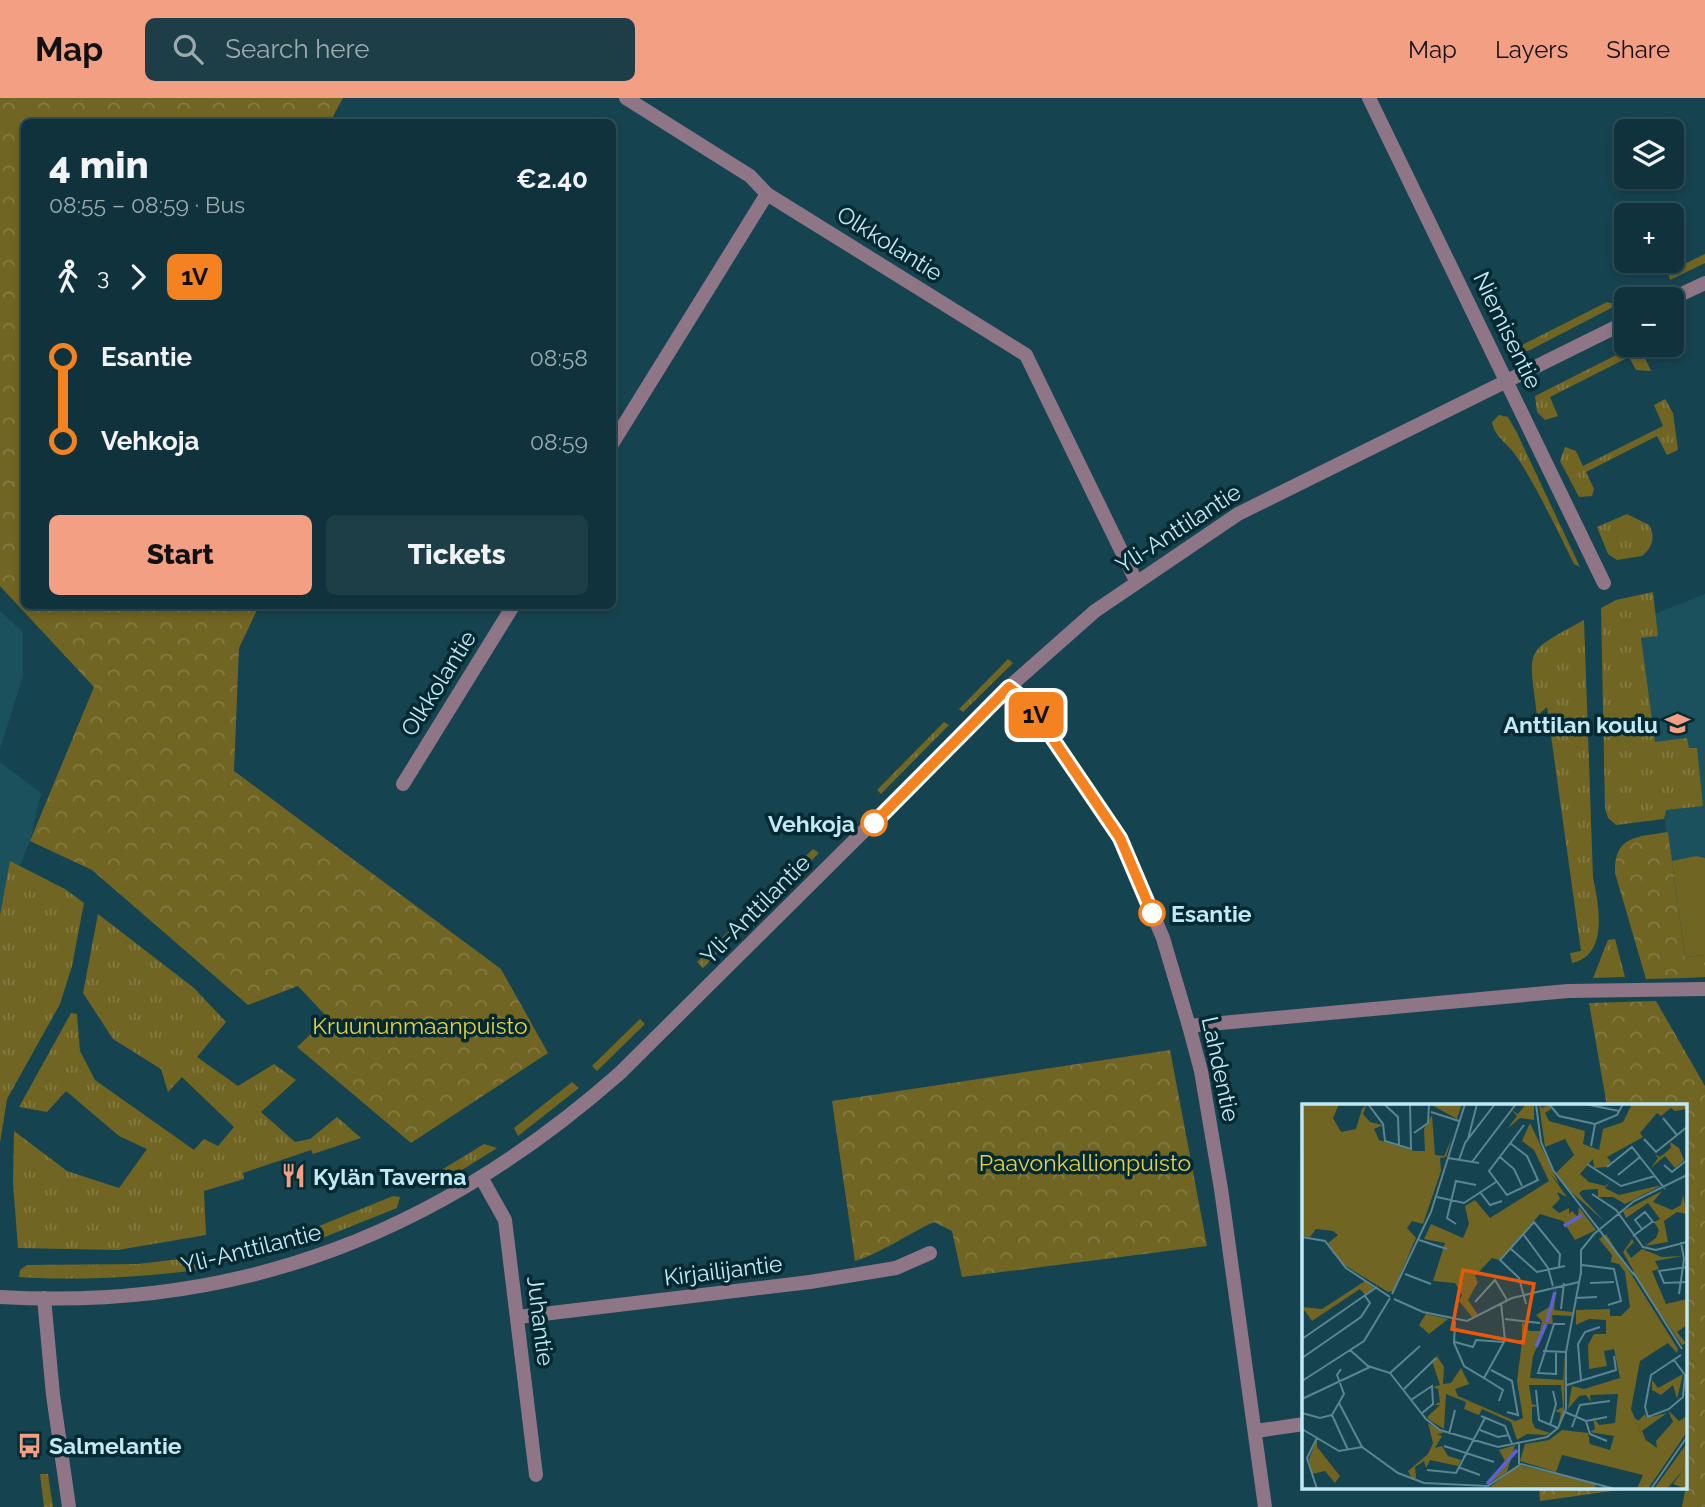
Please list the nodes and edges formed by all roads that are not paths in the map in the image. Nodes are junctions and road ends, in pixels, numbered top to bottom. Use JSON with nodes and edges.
{"nodes":[{"id":1,"x":626,"y":98,"type":"edge"},
{"id":2,"x":1370,"y":98,"type":"edge"},
{"id":3,"x":767,"y":194,"type":"junction"},
{"id":4,"x":1705,"y":282,"type":"edge"},
{"id":5,"x":1684,"y":292,"type":"edge"},
{"id":6,"x":1614,"y":328,"type":"edge"},
{"id":7,"x":1507,"y":379,"type":"junction"},
{"id":8,"x":616,"y":438,"type":"edge"},
{"id":9,"x":1136,"y":581,"type":"junction"},
{"id":10,"x":1604,"y":583,"type":"dead end"},
{"id":11,"x":511,"y":609,"type":"edge"},
{"id":12,"x":1009,"y":687,"type":"junction"},
{"id":13,"x":403,"y":784,"type":"dead end"},
{"id":14,"x":1705,"y":989,"type":"edge"},
{"id":15,"x":1189,"y":1026,"type":"junction"},
{"id":16,"x":482,"y":1179,"type":"junction"},
{"id":17,"x":930,"y":1253,"type":"dead end"},
{"id":18,"x":0,"y":1297,"type":"edge"},
{"id":19,"x":44,"y":1298,"type":"junction"},
{"id":20,"x":518,"y":1317,"type":"junction"},
{"id":21,"x":1302,"y":1424,"type":"edge"},
{"id":22,"x":1256,"y":1431,"type":"junction"},
{"id":23,"x":536,"y":1475,"type":"dead end"},
{"id":24,"x":69,"y":1507,"type":"edge"},
{"id":25,"x":1265,"y":1507,"type":"edge"}],
"edges":[{"from":1,"to":3,"type":"street","name":"Olkkolantie"},
{"from":2,"to":7,"type":"street","name":"Niemisentie"},
{"from":3,"to":8,"type":"street"},
{"from":3,"to":9,"type":"street","name":"Olkkolantie"},
{"from":4,"to":5,"type":"street"},
{"from":6,"to":7,"type":"street","name":"Yli-Anttilantie"},
{"from":7,"to":9,"type":"street","name":"Yli-Anttilantie"},
{"from":7,"to":10,"type":"street","name":"Niemisentie"},
{"from":9,"to":12,"type":"street","name":"Yli-Anttilantie"},
{"from":11,"to":13,"type":"street","name":"Olkkolantie"},
{"from":12,"to":15,"type":"street","name":"Lahdentie"},
{"from":12,"to":16,"type":"street","name":"Yli-Anttilantie"},
{"from":14,"to":15,"type":"street"},
{"from":15,"to":22,"type":"street","name":"Lahdentie"},
{"from":16,"to":19,"type":"street","name":"Yli-Anttilantie"},
{"from":16,"to":20,"type":"street","name":"Juhantie"},
{"from":17,"to":20,"type":"street","name":"Kirjailijantie"},
{"from":18,"to":19,"type":"street","name":"Yli-Anttilantie"},
{"from":19,"to":24,"type":"street"},
{"from":20,"to":23,"type":"street","name":"Juhantie"},
{"from":21,"to":22,"type":"street"},
{"from":22,"to":25,"type":"street","name":"Lahdentie"}]}
